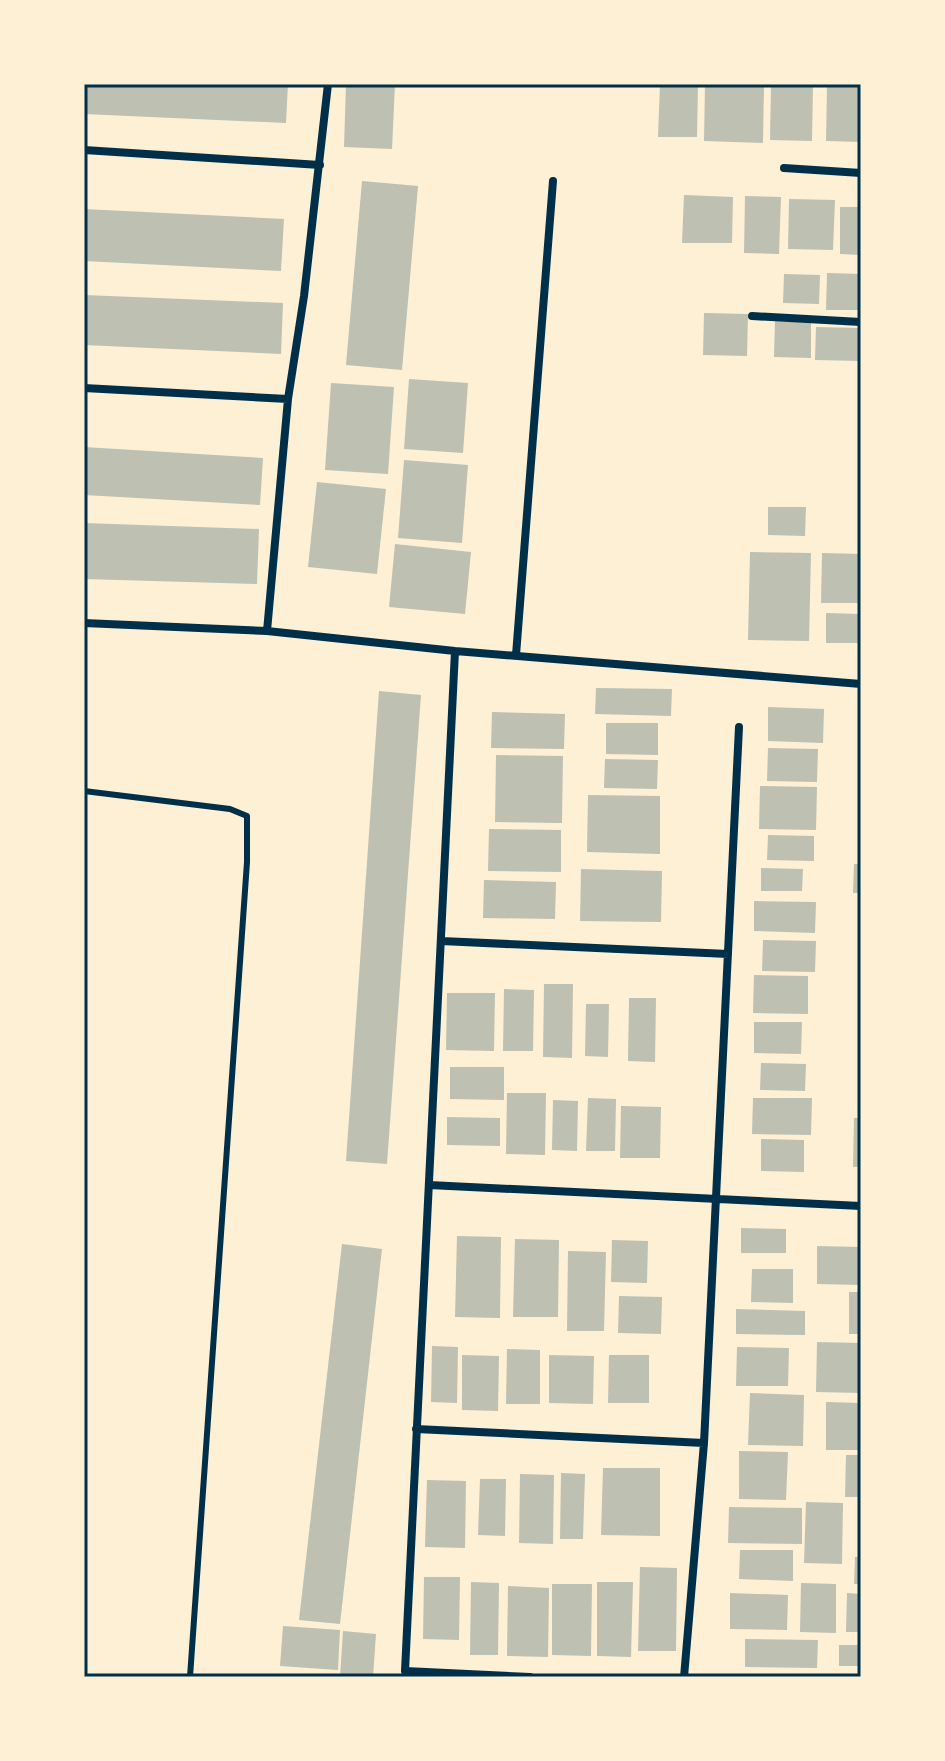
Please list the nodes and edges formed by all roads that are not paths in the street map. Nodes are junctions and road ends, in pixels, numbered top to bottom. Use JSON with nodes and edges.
{"nodes":[{"id":1,"x":328,"y":84,"type":"edge"},
{"id":2,"x":84,"y":150,"type":"edge"},
{"id":3,"x":320,"y":165,"type":"junction"},
{"id":4,"x":784,"y":168,"type":"dead end"},
{"id":5,"x":861,"y":173,"type":"edge"},
{"id":6,"x":553,"y":181,"type":"dead end"},
{"id":7,"x":752,"y":316,"type":"dead end"},
{"id":8,"x":861,"y":322,"type":"edge"},
{"id":9,"x":84,"y":388,"type":"edge"},
{"id":10,"x":288,"y":399,"type":"junction"},
{"id":11,"x":84,"y":623,"type":"edge"},
{"id":12,"x":267,"y":631,"type":"junction"},
{"id":13,"x":455,"y":651,"type":"junction"},
{"id":14,"x":516,"y":655,"type":"junction"},
{"id":15,"x":861,"y":684,"type":"edge"},
{"id":16,"x":739,"y":727,"type":"dead end"},
{"id":17,"x":84,"y":791,"type":"edge"},
{"id":18,"x":441,"y":941,"type":"junction"},
{"id":19,"x":728,"y":954,"type":"junction"},
{"id":20,"x":429,"y":1185,"type":"junction"},
{"id":21,"x":716,"y":1198,"type":"junction"},
{"id":22,"x":861,"y":1206,"type":"edge"},
{"id":23,"x":416,"y":1429,"type":"junction"},
{"id":24,"x":704,"y":1443,"type":"junction"},
{"id":25,"x":190,"y":1677,"type":"edge"},
{"id":26,"x":530,"y":1677,"type":"edge"},
{"id":27,"x":684,"y":1677,"type":"edge"}],
"edges":[{"from":1,"to":3,"type":"street"},
{"from":2,"to":3,"type":"street"},
{"from":3,"to":10,"type":"street"},
{"from":4,"to":5,"type":"street"},
{"from":6,"to":14,"type":"street"},
{"from":7,"to":8,"type":"street"},
{"from":9,"to":10,"type":"street"},
{"from":10,"to":12,"type":"street"},
{"from":11,"to":12,"type":"street"},
{"from":12,"to":13,"type":"street"},
{"from":13,"to":14,"type":"street"},
{"from":13,"to":18,"type":"street"},
{"from":14,"to":15,"type":"street"},
{"from":16,"to":19,"type":"street"},
{"from":17,"to":25,"type":"lane"},
{"from":18,"to":19,"type":"street"},
{"from":18,"to":20,"type":"street"},
{"from":19,"to":21,"type":"street"},
{"from":20,"to":21,"type":"street"},
{"from":20,"to":23,"type":"street"},
{"from":21,"to":22,"type":"street"},
{"from":21,"to":24,"type":"street"},
{"from":23,"to":24,"type":"street"},
{"from":23,"to":26,"type":"street"},
{"from":24,"to":27,"type":"street"}]}
